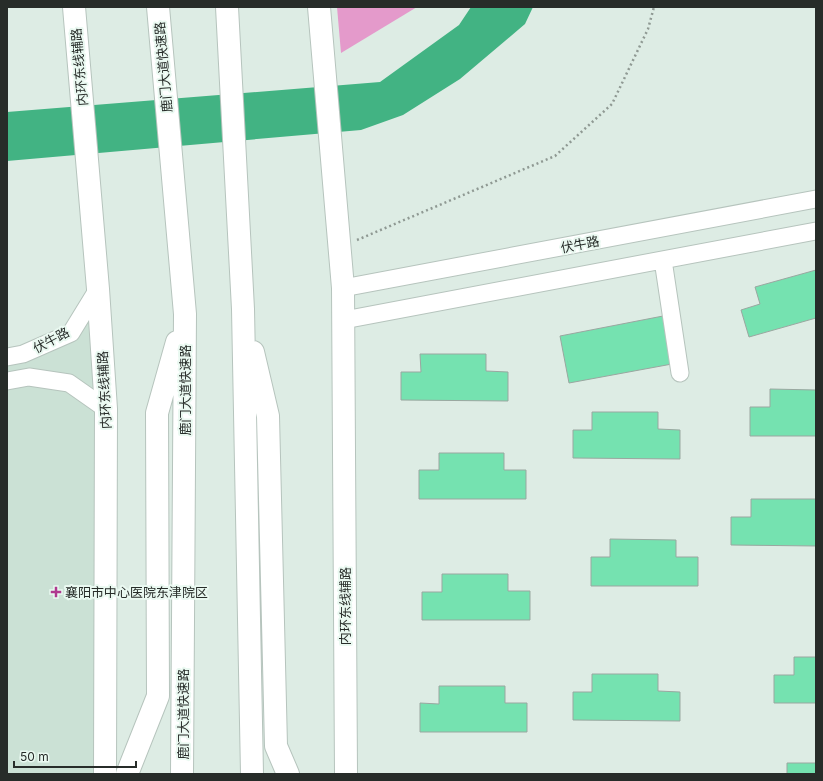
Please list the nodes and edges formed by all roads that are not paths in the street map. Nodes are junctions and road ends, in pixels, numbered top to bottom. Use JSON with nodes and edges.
{"nodes":[{"id":1,"x":74,"y":7,"type":"edge"},
{"id":2,"x":158,"y":7,"type":"edge"},
{"id":3,"x":227,"y":7,"type":"edge"},
{"id":4,"x":319,"y":7,"type":"edge"},
{"id":5,"x":816,"y":199,"type":"edge"},
{"id":6,"x":816,"y":231,"type":"edge"},
{"id":7,"x":663,"y":260,"type":"junction"},
{"id":8,"x":343,"y":288,"type":"junction"},
{"id":9,"x":98,"y":289,"type":"junction"},
{"id":10,"x":243,"y":309,"type":"junction"},
{"id":11,"x":185,"y":314,"type":"junction"},
{"id":12,"x":344,"y":320,"type":"junction"},
{"id":13,"x":7,"y":357,"type":"edge"},
{"id":14,"x":680,"y":373,"type":"dead end"},
{"id":15,"x":7,"y":381,"type":"edge"},
{"id":16,"x":106,"y":409,"type":"junction"},
{"id":17,"x":105,"y":774,"type":"edge"},
{"id":18,"x":127,"y":774,"type":"edge"},
{"id":19,"x":182,"y":774,"type":"edge"},
{"id":20,"x":252,"y":774,"type":"edge"},
{"id":21,"x":288,"y":774,"type":"edge"},
{"id":22,"x":346,"y":774,"type":"edge"}],
"edges":[{"from":1,"to":9,"type":"main road","name":"内环东线辅路"},
{"from":2,"to":11,"type":"main road","name":"鹿门大道快速路"},
{"from":3,"to":10,"type":"main road"},
{"from":4,"to":8,"type":"main road","name":"内环东线辅路"},
{"from":5,"to":8,"type":"street","name":"伏牛路"},
{"from":6,"to":7,"type":"street"},
{"from":7,"to":12,"type":"street"},
{"from":7,"to":14,"type":"street"},
{"from":8,"to":12,"type":"main road","name":"内环东线辅路"},
{"from":9,"to":13,"type":"street","name":"伏牛路"},
{"from":9,"to":16,"type":"main road","name":"内环东线辅路"},
{"from":10,"to":20,"type":"main road"},
{"from":10,"to":21,"type":"main road"},
{"from":11,"to":18,"type":"main road"},
{"from":11,"to":19,"type":"main road","name":"鹿门大道快速路"},
{"from":12,"to":22,"type":"main road","name":"内环东线辅路"},
{"from":15,"to":16,"type":"street"},
{"from":16,"to":17,"type":"main road","name":"内环东线辅路"}]}
